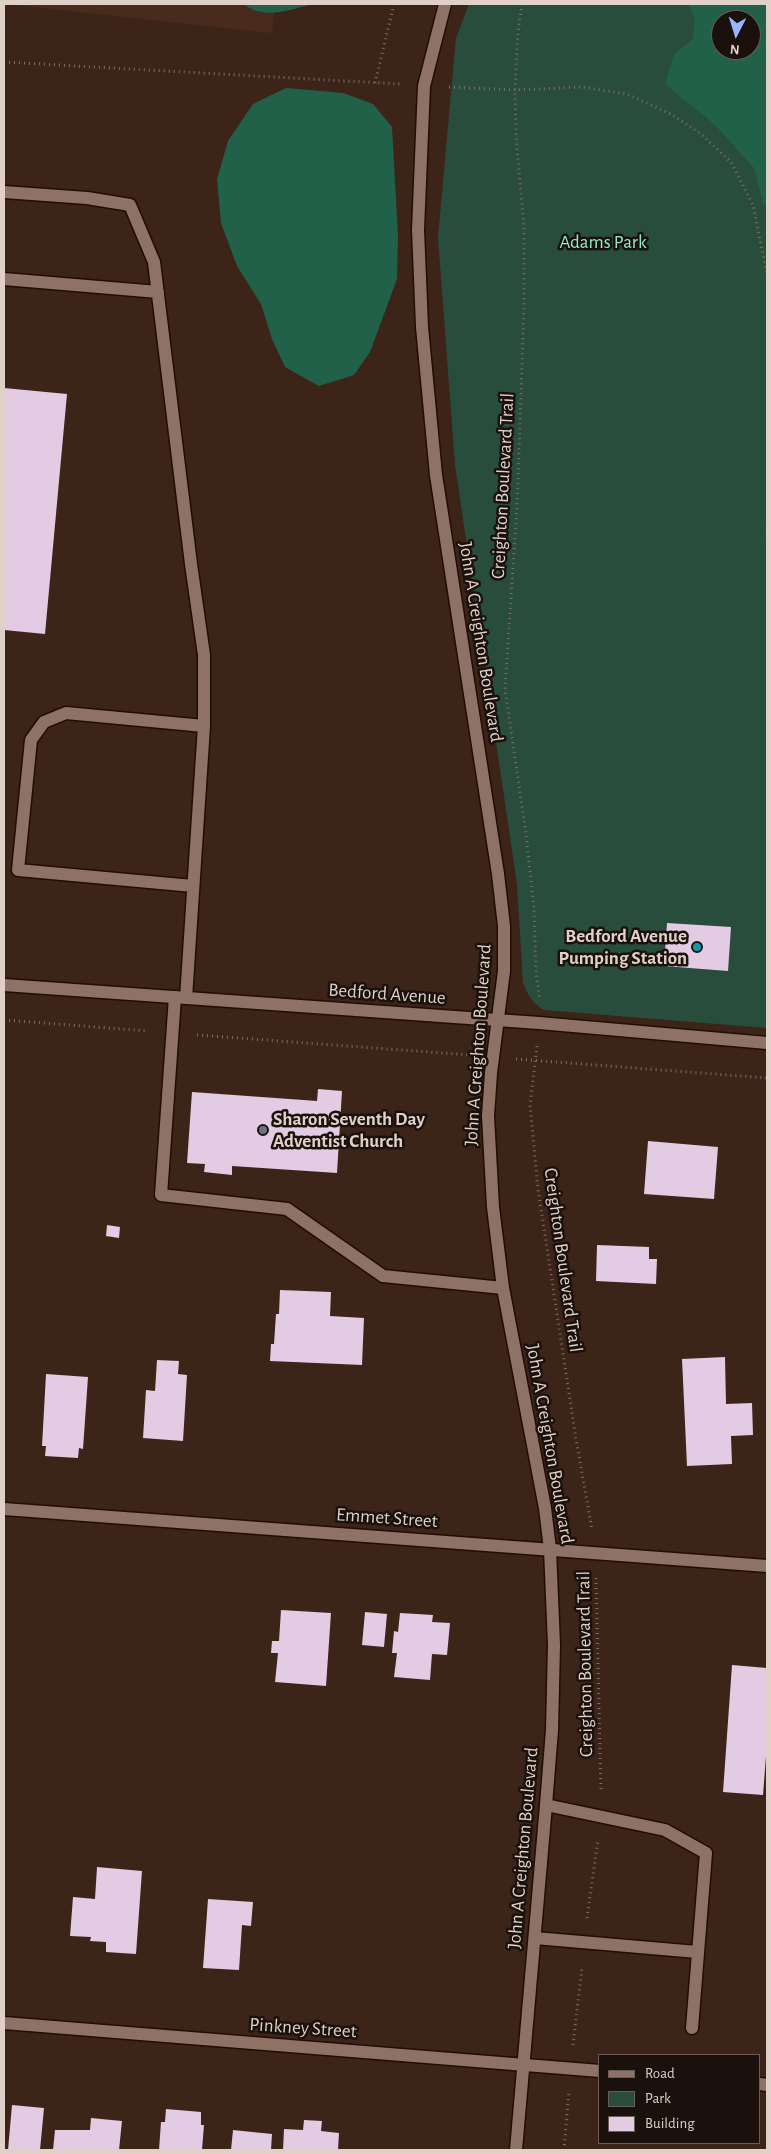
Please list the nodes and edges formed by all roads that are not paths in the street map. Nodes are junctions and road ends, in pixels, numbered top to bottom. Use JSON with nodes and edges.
{"nodes":[{"id":1,"x":446,"y":4,"type":"edge"},
{"id":2,"x":4,"y":192,"type":"edge"},
{"id":3,"x":4,"y":279,"type":"edge"},
{"id":4,"x":158,"y":292,"type":"junction"},
{"id":5,"x":204,"y":726,"type":"junction"},
{"id":6,"x":193,"y":886,"type":"junction"},
{"id":7,"x":4,"y":985,"type":"edge"},
{"id":8,"x":180,"y":998,"type":"junction"},
{"id":9,"x":498,"y":1020,"type":"junction"},
{"id":10,"x":767,"y":1043,"type":"edge"},
{"id":11,"x":503,"y":1288,"type":"junction"},
{"id":12,"x":4,"y":1509,"type":"edge"},
{"id":13,"x":550,"y":1549,"type":"junction"},
{"id":14,"x":767,"y":1566,"type":"edge"},
{"id":15,"x":546,"y":1805,"type":"junction"},
{"id":16,"x":535,"y":1938,"type":"junction"},
{"id":17,"x":697,"y":1952,"type":"junction"},
{"id":18,"x":4,"y":2024,"type":"edge"},
{"id":19,"x":692,"y":2028,"type":"dead end"},
{"id":20,"x":524,"y":2064,"type":"junction"},
{"id":21,"x":598,"y":2071,"type":"edge"},
{"id":22,"x":516,"y":2150,"type":"edge"}],
"edges":[{"from":1,"to":9,"type":"street","name":"John A Creighton Boulevard"},
{"from":2,"to":4,"type":"street"},
{"from":3,"to":4,"type":"street"},
{"from":4,"to":5,"type":"street"},
{"from":5,"to":6,"type":"street"},
{"from":5,"to":6,"type":"street"},
{"from":6,"to":8,"type":"street"},
{"from":7,"to":8,"type":"street","name":"Bedford Avenue"},
{"from":8,"to":9,"type":"street","name":"Bedford Avenue"},
{"from":8,"to":11,"type":"street"},
{"from":9,"to":10,"type":"street","name":"Bedford Avenue"},
{"from":9,"to":11,"type":"street","name":"John A Creighton Boulevard"},
{"from":11,"to":13,"type":"street","name":"John A Creighton Boulevard"},
{"from":12,"to":13,"type":"street","name":"Emmet Street"},
{"from":13,"to":14,"type":"street","name":"Emmet Street"},
{"from":13,"to":15,"type":"street","name":"John A Creighton Boulevard"},
{"from":15,"to":16,"type":"street","name":"John A Creighton Boulevard"},
{"from":15,"to":17,"type":"street"},
{"from":16,"to":17,"type":"street"},
{"from":16,"to":20,"type":"street","name":"John A Creighton Boulevard"},
{"from":17,"to":19,"type":"street"},
{"from":18,"to":20,"type":"street","name":"Pinkney Street"},
{"from":20,"to":21,"type":"street","name":"Pinkney Street"},
{"from":20,"to":22,"type":"street","name":"John A Creighton Boulevard"}]}
